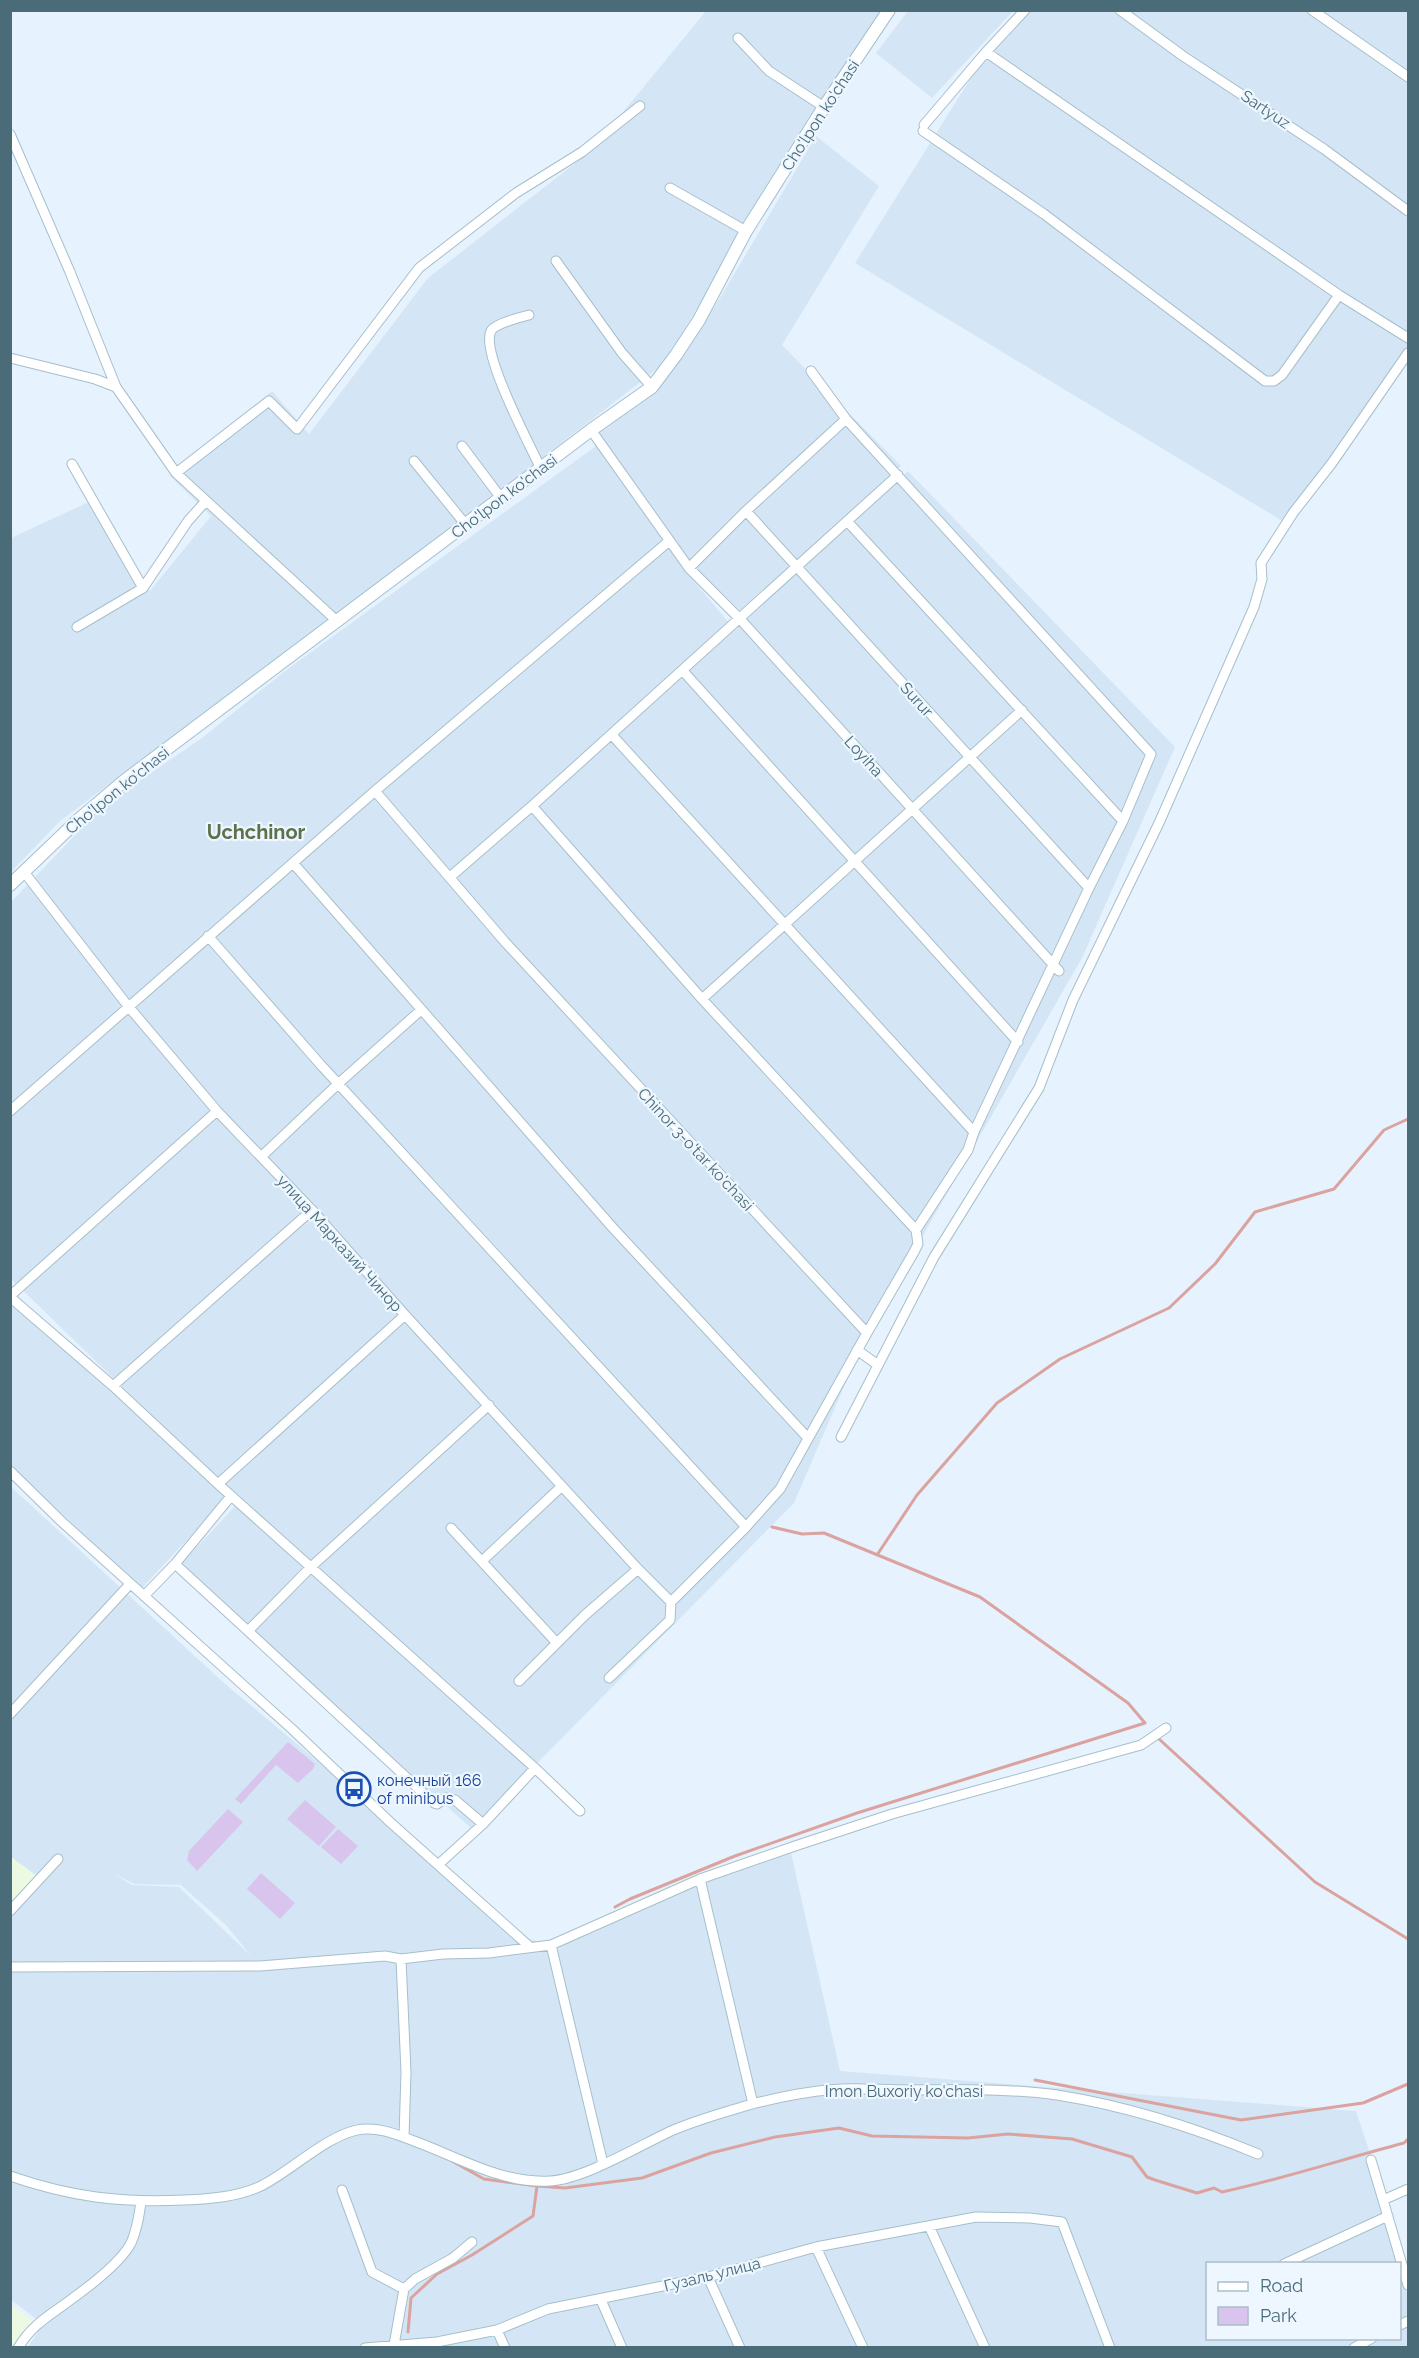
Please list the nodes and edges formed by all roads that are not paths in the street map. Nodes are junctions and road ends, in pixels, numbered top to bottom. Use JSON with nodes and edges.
{"nodes":[{"id":1,"x":889,"y":10,"type":"edge"},
{"id":2,"x":1025,"y":10,"type":"edge"},
{"id":3,"x":1120,"y":10,"type":"edge"},
{"id":4,"x":1312,"y":10,"type":"edge"},
{"id":5,"x":738,"y":38,"type":"dead end"},
{"id":6,"x":986,"y":52,"type":"junction"},
{"id":7,"x":1408,"y":77,"type":"edge"},
{"id":8,"x":640,"y":106,"type":"dead end"},
{"id":9,"x":824,"y":107,"type":"junction"},
{"id":10,"x":10,"y":134,"type":"edge"},
{"id":11,"x":670,"y":188,"type":"dead end"},
{"id":12,"x":1408,"y":212,"type":"edge"},
{"id":13,"x":746,"y":231,"type":"junction"},
{"id":14,"x":556,"y":261,"type":"dead end"},
{"id":15,"x":1339,"y":295,"type":"junction"},
{"id":16,"x":528,"y":315,"type":"dead end"},
{"id":17,"x":1408,"y":338,"type":"edge"},
{"id":18,"x":1408,"y":353,"type":"edge"},
{"id":19,"x":10,"y":358,"type":"edge"},
{"id":20,"x":811,"y":370,"type":"dead end"},
{"id":21,"x":116,"y":387,"type":"junction"},
{"id":22,"x":652,"y":387,"type":"junction"},
{"id":23,"x":846,"y":419,"type":"junction"},
{"id":24,"x":591,"y":430,"type":"junction"},
{"id":25,"x":462,"y":446,"type":"dead end"},
{"id":26,"x":414,"y":461,"type":"dead end"},
{"id":27,"x":72,"y":464,"type":"dead end"},
{"id":28,"x":541,"y":468,"type":"junction"},
{"id":29,"x":176,"y":473,"type":"junction"},
{"id":30,"x":898,"y":475,"type":"junction"},
{"id":31,"x":501,"y":498,"type":"junction"},
{"id":32,"x":205,"y":502,"type":"junction"},
{"id":33,"x":746,"y":511,"type":"junction"},
{"id":34,"x":847,"y":521,"type":"junction"},
{"id":35,"x":466,"y":525,"type":"junction"},
{"id":36,"x":668,"y":542,"type":"junction"},
{"id":37,"x":798,"y":567,"type":"junction"},
{"id":38,"x":689,"y":568,"type":"junction"},
{"id":39,"x":143,"y":588,"type":"junction"},
{"id":40,"x":740,"y":619,"type":"junction"},
{"id":41,"x":338,"y":622,"type":"junction"},
{"id":42,"x":77,"y":627,"type":"dead end"},
{"id":43,"x":683,"y":671,"type":"junction"},
{"id":44,"x":1022,"y":710,"type":"junction"},
{"id":45,"x":612,"y":735,"type":"junction"},
{"id":46,"x":970,"y":757,"type":"junction"},
{"id":47,"x":375,"y":791,"type":"junction"},
{"id":48,"x":532,"y":806,"type":"junction"},
{"id":49,"x":912,"y":809,"type":"junction"},
{"id":50,"x":1123,"y":821,"type":"junction"},
{"id":51,"x":854,"y":861,"type":"junction"},
{"id":52,"x":293,"y":863,"type":"junction"},
{"id":53,"x":24,"y":872,"type":"junction"},
{"id":54,"x":450,"y":877,"type":"junction"},
{"id":55,"x":10,"y":885,"type":"edge"},
{"id":56,"x":1089,"y":888,"type":"junction"},
{"id":57,"x":784,"y":924,"type":"junction"},
{"id":58,"x":208,"y":936,"type":"junction"},
{"id":59,"x":1056,"y":968,"type":"junction"},
{"id":60,"x":702,"y":999,"type":"junction"},
{"id":61,"x":128,"y":1006,"type":"junction"},
{"id":62,"x":421,"y":1010,"type":"junction"},
{"id":63,"x":1018,"y":1042,"type":"junction"},
{"id":64,"x":339,"y":1083,"type":"junction"},
{"id":65,"x":10,"y":1111,"type":"edge"},
{"id":66,"x":217,"y":1111,"type":"junction"},
{"id":67,"x":974,"y":1132,"type":"junction"},
{"id":68,"x":262,"y":1156,"type":"junction"},
{"id":69,"x":312,"y":1210,"type":"junction"},
{"id":70,"x":916,"y":1230,"type":"junction"},
{"id":71,"x":10,"y":1297,"type":"edge"},
{"id":72,"x":405,"y":1315,"type":"junction"},
{"id":73,"x":867,"y":1333,"type":"junction"},
{"id":74,"x":857,"y":1350,"type":"junction"},
{"id":75,"x":878,"y":1365,"type":"junction"},
{"id":76,"x":113,"y":1386,"type":"junction"},
{"id":77,"x":489,"y":1405,"type":"junction"},
{"id":78,"x":807,"y":1437,"type":"junction"},
{"id":79,"x":841,"y":1437,"type":"dead end"},
{"id":80,"x":10,"y":1471,"type":"edge"},
{"id":81,"x":218,"y":1484,"type":"junction"},
{"id":82,"x":562,"y":1486,"type":"junction"},
{"id":83,"x":231,"y":1496,"type":"junction"},
{"id":84,"x":746,"y":1527,"type":"junction"},
{"id":85,"x":451,"y":1528,"type":"dead end"},
{"id":86,"x":482,"y":1561,"type":"junction"},
{"id":87,"x":176,"y":1564,"type":"junction"},
{"id":88,"x":311,"y":1567,"type":"junction"},
{"id":89,"x":638,"y":1569,"type":"junction"},
{"id":90,"x":130,"y":1584,"type":"junction"},
{"id":91,"x":144,"y":1596,"type":"junction"},
{"id":92,"x":671,"y":1602,"type":"junction"},
{"id":93,"x":248,"y":1631,"type":"junction"},
{"id":94,"x":556,"y":1642,"type":"junction"},
{"id":95,"x":609,"y":1678,"type":"dead end"},
{"id":96,"x":519,"y":1681,"type":"dead end"},
{"id":97,"x":10,"y":1714,"type":"edge"},
{"id":98,"x":1166,"y":1728,"type":"dead end"},
{"id":99,"x":537,"y":1770,"type":"junction"},
{"id":100,"x":580,"y":1811,"type":"dead end"},
{"id":101,"x":483,"y":1824,"type":"junction"},
{"id":102,"x":58,"y":1859,"type":"dead end"},
{"id":103,"x":439,"y":1864,"type":"junction"},
{"id":104,"x":700,"y":1879,"type":"junction"},
{"id":105,"x":10,"y":1911,"type":"edge"},
{"id":106,"x":551,"y":1945,"type":"junction"},
{"id":107,"x":530,"y":1947,"type":"junction"},
{"id":108,"x":401,"y":1959,"type":"junction"},
{"id":109,"x":10,"y":1967,"type":"edge"},
{"id":110,"x":753,"y":2104,"type":"junction"},
{"id":111,"x":404,"y":2137,"type":"junction"},
{"id":112,"x":1258,"y":2154,"type":"dead end"},
{"id":113,"x":1371,"y":2160,"type":"dead end"},
{"id":114,"x":603,"y":2164,"type":"junction"},
{"id":115,"x":10,"y":2176,"type":"edge"},
{"id":116,"x":1408,"y":2189,"type":"edge"},
{"id":117,"x":342,"y":2190,"type":"dead end"},
{"id":118,"x":1383,"y":2199,"type":"junction"},
{"id":119,"x":141,"y":2202,"type":"junction"},
{"id":120,"x":1388,"y":2216,"type":"junction"},
{"id":121,"x":930,"y":2228,"type":"junction"},
{"id":122,"x":472,"y":2242,"type":"dead end"},
{"id":123,"x":816,"y":2247,"type":"junction"},
{"id":124,"x":1288,"y":2262,"type":"edge"},
{"id":125,"x":708,"y":2277,"type":"junction"},
{"id":126,"x":1408,"y":2285,"type":"edge"},
{"id":127,"x":404,"y":2289,"type":"junction"},
{"id":128,"x":601,"y":2300,"type":"junction"},
{"id":129,"x":497,"y":2330,"type":"junction"},
{"id":130,"x":1368,"y":2340,"type":"edge"},
{"id":131,"x":394,"y":2345,"type":"junction"},
{"id":132,"x":18,"y":2348,"type":"edge"},
{"id":133,"x":365,"y":2348,"type":"edge"},
{"id":134,"x":505,"y":2348,"type":"edge"},
{"id":135,"x":622,"y":2348,"type":"edge"},
{"id":136,"x":740,"y":2348,"type":"edge"},
{"id":137,"x":863,"y":2348,"type":"edge"},
{"id":138,"x":985,"y":2348,"type":"edge"},
{"id":139,"x":1110,"y":2348,"type":"edge"},
{"id":140,"x":1354,"y":2348,"type":"edge"}],
"edges":[{"from":1,"to":9,"type":"main road","name":"Cho'lpon ko'chasi"},
{"from":2,"to":6,"type":"street"},
{"from":3,"to":12,"type":"street","name":"Sartyuz"},
{"from":4,"to":7,"type":"street"},
{"from":5,"to":9,"type":"street"},
{"from":6,"to":15,"type":"street"},
{"from":6,"to":15,"type":"street"},
{"from":8,"to":29,"type":"street"},
{"from":9,"to":13,"type":"main road","name":"Cho'lpon ko'chasi"},
{"from":10,"to":21,"type":"street"},
{"from":11,"to":13,"type":"street"},
{"from":13,"to":22,"type":"main road","name":"Cho'lpon ko'chasi"},
{"from":14,"to":22,"type":"street"},
{"from":15,"to":17,"type":"street"},
{"from":16,"to":28,"type":"street"},
{"from":18,"to":75,"type":"street"},
{"from":19,"to":21,"type":"street"},
{"from":20,"to":23,"type":"street"},
{"from":21,"to":29,"type":"street"},
{"from":22,"to":24,"type":"main road","name":"Cho'lpon ko'chasi"},
{"from":23,"to":30,"type":"street"},
{"from":23,"to":33,"type":"street"},
{"from":24,"to":28,"type":"main road","name":"Cho'lpon ko'chasi"},
{"from":24,"to":36,"type":"street","name":"Loyiha"},
{"from":25,"to":31,"type":"street"},
{"from":26,"to":35,"type":"street"},
{"from":27,"to":39,"type":"street"},
{"from":28,"to":31,"type":"main road","name":"Cho'lpon ko'chasi"},
{"from":29,"to":32,"type":"street"},
{"from":30,"to":34,"type":"street"},
{"from":30,"to":50,"type":"street"},
{"from":31,"to":35,"type":"main road","name":"Cho'lpon ko'chasi"},
{"from":32,"to":39,"type":"street"},
{"from":32,"to":41,"type":"street"},
{"from":33,"to":37,"type":"street","name":"Surur"},
{"from":33,"to":38,"type":"street"},
{"from":34,"to":37,"type":"street"},
{"from":34,"to":44,"type":"street"},
{"from":35,"to":41,"type":"main road","name":"Cho'lpon ko'chasi"},
{"from":36,"to":38,"type":"street","name":"Loyiha"},
{"from":36,"to":47,"type":"street"},
{"from":37,"to":40,"type":"street"},
{"from":37,"to":46,"type":"street","name":"Surur"},
{"from":38,"to":40,"type":"street","name":"Loyiha"},
{"from":39,"to":42,"type":"street"},
{"from":40,"to":43,"type":"street"},
{"from":40,"to":49,"type":"street","name":"Loyiha"},
{"from":41,"to":53,"type":"main road","name":"Cho'lpon ko'chasi"},
{"from":43,"to":45,"type":"street"},
{"from":43,"to":51,"type":"street"},
{"from":44,"to":46,"type":"street"},
{"from":44,"to":50,"type":"street"},
{"from":45,"to":48,"type":"street"},
{"from":45,"to":57,"type":"street"},
{"from":46,"to":49,"type":"street"},
{"from":46,"to":56,"type":"street","name":"Surur"},
{"from":47,"to":52,"type":"street"},
{"from":47,"to":54,"type":"street","name":"Chinor 3-o'tar ko'chasi"},
{"from":48,"to":54,"type":"street"},
{"from":48,"to":60,"type":"street"},
{"from":49,"to":51,"type":"street"},
{"from":49,"to":59,"type":"street","name":"Loyiha"},
{"from":50,"to":56,"type":"street"},
{"from":51,"to":57,"type":"street"},
{"from":51,"to":63,"type":"street"},
{"from":52,"to":58,"type":"street"},
{"from":52,"to":62,"type":"street"},
{"from":53,"to":55,"type":"main road","name":"Cho'lpon ko'chasi"},
{"from":53,"to":61,"type":"street","name":"улица Марказий Чинор"},
{"from":54,"to":73,"type":"street","name":"Chinor 3-o'tar ko'chasi"},
{"from":56,"to":59,"type":"street"},
{"from":57,"to":60,"type":"street"},
{"from":57,"to":67,"type":"street"},
{"from":58,"to":61,"type":"street"},
{"from":58,"to":64,"type":"street"},
{"from":59,"to":63,"type":"street"},
{"from":60,"to":70,"type":"street"},
{"from":61,"to":65,"type":"street"},
{"from":61,"to":66,"type":"street","name":"улица Марказий Чинор"},
{"from":62,"to":64,"type":"street"},
{"from":62,"to":78,"type":"street"},
{"from":63,"to":67,"type":"street"},
{"from":64,"to":68,"type":"street"},
{"from":64,"to":84,"type":"street"},
{"from":66,"to":68,"type":"street","name":"улица Марказий Чинор"},
{"from":66,"to":71,"type":"street"},
{"from":67,"to":70,"type":"street"},
{"from":68,"to":69,"type":"street","name":"улица Марказий Чинор"},
{"from":69,"to":72,"type":"street","name":"улица Марказий Чинор"},
{"from":69,"to":76,"type":"street"},
{"from":70,"to":73,"type":"street"},
{"from":71,"to":76,"type":"street"},
{"from":72,"to":77,"type":"street","name":"улица Марказий Чинор"},
{"from":72,"to":81,"type":"street"},
{"from":73,"to":74,"type":"street"},
{"from":74,"to":75,"type":"street"},
{"from":74,"to":78,"type":"street"},
{"from":75,"to":79,"type":"street"},
{"from":76,"to":81,"type":"street"},
{"from":77,"to":82,"type":"street","name":"улица Марказий Чинор"},
{"from":77,"to":88,"type":"street"},
{"from":78,"to":84,"type":"street"},
{"from":80,"to":90,"type":"street"},
{"from":81,"to":83,"type":"street"},
{"from":82,"to":86,"type":"street"},
{"from":82,"to":89,"type":"street","name":"улица Марказий Чинор"},
{"from":83,"to":87,"type":"street"},
{"from":83,"to":88,"type":"street"},
{"from":84,"to":92,"type":"street"},
{"from":85,"to":86,"type":"street"},
{"from":86,"to":94,"type":"street"},
{"from":87,"to":91,"type":"street"},
{"from":87,"to":93,"type":"street"},
{"from":88,"to":93,"type":"street"},
{"from":88,"to":99,"type":"street"},
{"from":89,"to":92,"type":"street","name":"улица Марказий Чинор"},
{"from":89,"to":94,"type":"street"},
{"from":90,"to":91,"type":"street"},
{"from":90,"to":97,"type":"street"},
{"from":91,"to":103,"type":"street"},
{"from":92,"to":95,"type":"street"},
{"from":93,"to":101,"type":"street"},
{"from":94,"to":96,"type":"street"},
{"from":98,"to":104,"type":"street"},
{"from":99,"to":100,"type":"street"},
{"from":99,"to":101,"type":"street"},
{"from":101,"to":103,"type":"street"},
{"from":102,"to":105,"type":"street"},
{"from":103,"to":107,"type":"street"},
{"from":104,"to":106,"type":"street"},
{"from":104,"to":110,"type":"street"},
{"from":106,"to":107,"type":"street"},
{"from":106,"to":114,"type":"street"},
{"from":107,"to":108,"type":"street"},
{"from":108,"to":109,"type":"street"},
{"from":108,"to":111,"type":"street"},
{"from":110,"to":112,"type":"street","name":"Imon Buxoriy ko'chasi"},
{"from":110,"to":114,"type":"street","name":"Imon Buxoriy ko'chasi"},
{"from":111,"to":114,"type":"street","name":"Imon Buxoriy ko'chasi"},
{"from":111,"to":119,"type":"street","name":"Imon Buxoriy ko'chasi"},
{"from":113,"to":118,"type":"street"},
{"from":115,"to":119,"type":"street","name":"Imon Buxoriy ko'chasi"},
{"from":116,"to":118,"type":"street"},
{"from":117,"to":127,"type":"street"},
{"from":118,"to":120,"type":"street"},
{"from":119,"to":132,"type":"street"},
{"from":120,"to":124,"type":"street"},
{"from":120,"to":126,"type":"street"},
{"from":121,"to":123,"type":"street","name":"Гузаль улица"},
{"from":121,"to":138,"type":"street"},
{"from":121,"to":139,"type":"street","name":"Гузаль улица"},
{"from":122,"to":127,"type":"street"},
{"from":123,"to":125,"type":"street","name":"Гузаль улица"},
{"from":123,"to":137,"type":"street"},
{"from":125,"to":128,"type":"street","name":"Гузаль улица"},
{"from":125,"to":136,"type":"street"},
{"from":127,"to":131,"type":"street"},
{"from":128,"to":129,"type":"street","name":"Гузаль улица"},
{"from":128,"to":135,"type":"street"},
{"from":129,"to":131,"type":"street","name":"Гузаль улица"},
{"from":129,"to":134,"type":"street"},
{"from":130,"to":140,"type":"street"},
{"from":131,"to":133,"type":"street","name":"Гузаль улица"}]}
